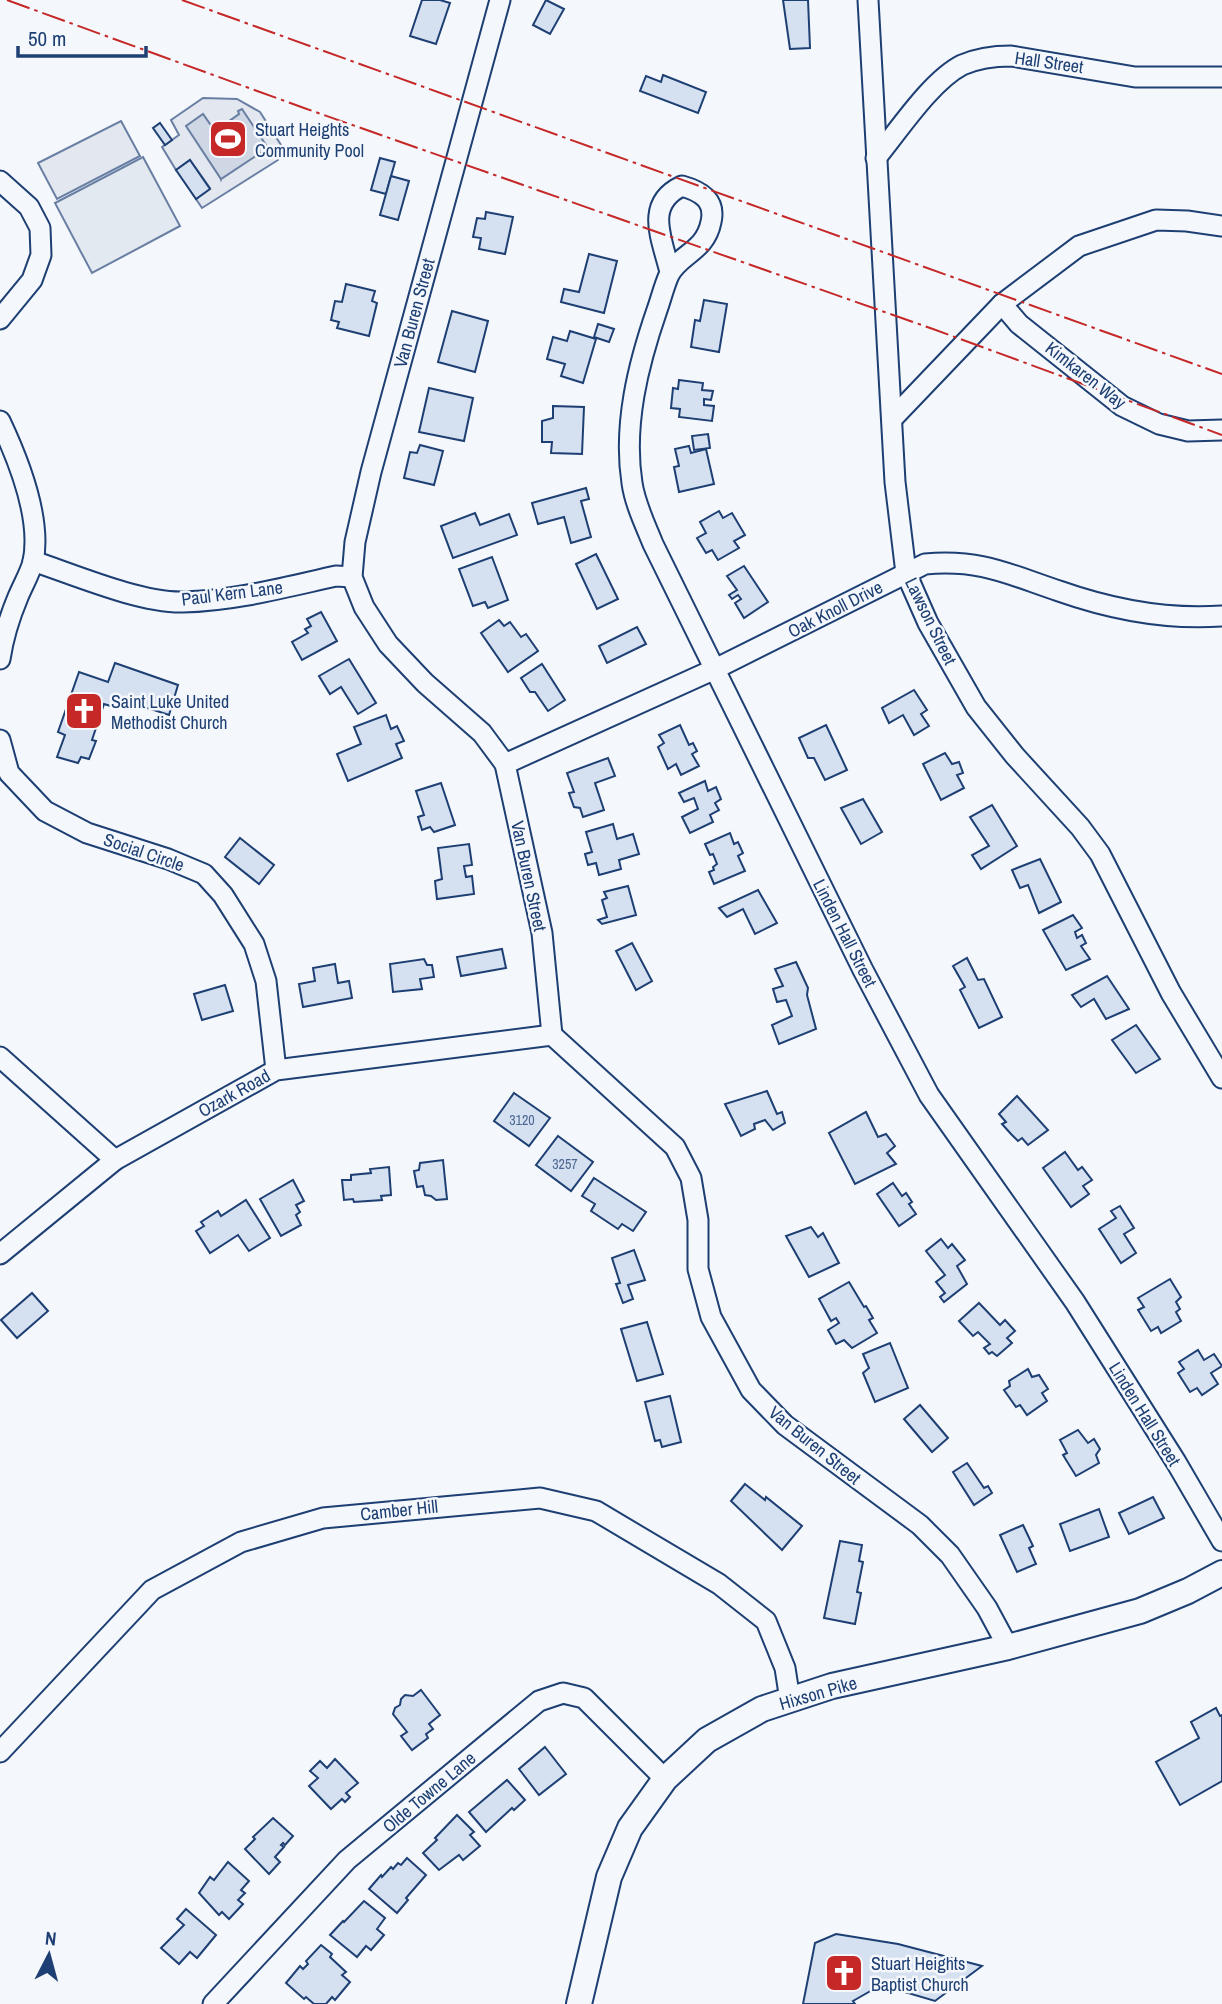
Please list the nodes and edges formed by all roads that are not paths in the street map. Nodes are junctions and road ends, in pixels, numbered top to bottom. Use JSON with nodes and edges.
{"nodes":[{"id":1,"x":500,"y":0,"type":"edge"},
{"id":2,"x":867,"y":0,"type":"edge"},
{"id":3,"x":1222,"y":77,"type":"edge"},
{"id":4,"x":876,"y":158,"type":"junction"},
{"id":5,"x":0,"y":181,"type":"edge"},
{"id":6,"x":1222,"y":226,"type":"edge"},
{"id":7,"x":670,"y":272,"type":"dead end"},
{"id":8,"x":1002,"y":304,"type":"junction"},
{"id":9,"x":0,"y":319,"type":"edge"},
{"id":10,"x":892,"y":419,"type":"junction"},
{"id":11,"x":0,"y":421,"type":"edge"},
{"id":12,"x":1222,"y":430,"type":"edge"},
{"id":13,"x":33,"y":561,"type":"junction"},
{"id":14,"x":906,"y":573,"type":"junction"},
{"id":15,"x":352,"y":577,"type":"junction"},
{"id":16,"x":1222,"y":616,"type":"edge"},
{"id":17,"x":0,"y":659,"type":"edge"},
{"id":18,"x":715,"y":669,"type":"junction"},
{"id":19,"x":0,"y":740,"type":"edge"},
{"id":20,"x":505,"y":764,"type":"junction"},
{"id":21,"x":552,"y":1035,"type":"junction"},
{"id":22,"x":0,"y":1056,"type":"edge"},
{"id":23,"x":276,"y":1070,"type":"junction"},
{"id":24,"x":1222,"y":1078,"type":"edge"},
{"id":25,"x":114,"y":1160,"type":"junction"},
{"id":26,"x":0,"y":1254,"type":"edge"},
{"id":27,"x":1222,"y":1541,"type":"edge"},
{"id":28,"x":1222,"y":1573,"type":"edge"},
{"id":29,"x":1008,"y":1647,"type":"junction"},
{"id":30,"x":790,"y":1700,"type":"junction"},
{"id":31,"x":0,"y":1752,"type":"edge"},
{"id":32,"x":665,"y":1779,"type":"junction"},
{"id":33,"x":213,"y":2004,"type":"edge"},
{"id":34,"x":579,"y":2004,"type":"edge"}],
"edges":[{"from":1,"to":15,"type":"street","name":"Van Buren Street"},
{"from":2,"to":4,"type":"street","name":"Lawson Street"},
{"from":3,"to":4,"type":"street","name":"Hall Street"},
{"from":4,"to":10,"type":"street","name":"Lawson Street"},
{"from":5,"to":9,"type":"street"},
{"from":6,"to":8,"type":"street"},
{"from":7,"to":18,"type":"street","name":"Linden Hall Street"},
{"from":8,"to":10,"type":"street"},
{"from":8,"to":12,"type":"street","name":"Kimkaren Way"},
{"from":10,"to":14,"type":"street","name":"Lawson Street"},
{"from":11,"to":13,"type":"street"},
{"from":13,"to":15,"type":"street","name":"Paul Kern Lane"},
{"from":13,"to":17,"type":"street"},
{"from":14,"to":16,"type":"street","name":"Oak Knoll Drive"},
{"from":14,"to":18,"type":"street","name":"Oak Knoll Drive"},
{"from":14,"to":24,"type":"street","name":"Lawson Street"},
{"from":15,"to":20,"type":"street","name":"Van Buren Street"},
{"from":18,"to":20,"type":"street","name":"Oak Knoll Drive"},
{"from":18,"to":27,"type":"street","name":"Linden Hall Street"},
{"from":19,"to":23,"type":"street","name":"Social Circle"},
{"from":20,"to":21,"type":"street","name":"Van Buren Street"},
{"from":21,"to":23,"type":"street","name":"Ozark Road"},
{"from":21,"to":29,"type":"street","name":"Van Buren Street"},
{"from":22,"to":25,"type":"street"},
{"from":23,"to":25,"type":"street","name":"Ozark Road"},
{"from":25,"to":26,"type":"street","name":"Ozark Road"},
{"from":28,"to":29,"type":"main road","name":"Hixson Pike"},
{"from":29,"to":30,"type":"main road","name":"Hixson Pike"},
{"from":30,"to":31,"type":"street","name":"Camber Hill"},
{"from":30,"to":32,"type":"main road","name":"Hixson Pike"},
{"from":32,"to":33,"type":"street","name":"Olde Towne Lane"},
{"from":32,"to":34,"type":"main road","name":"Hixson Pike"}]}
